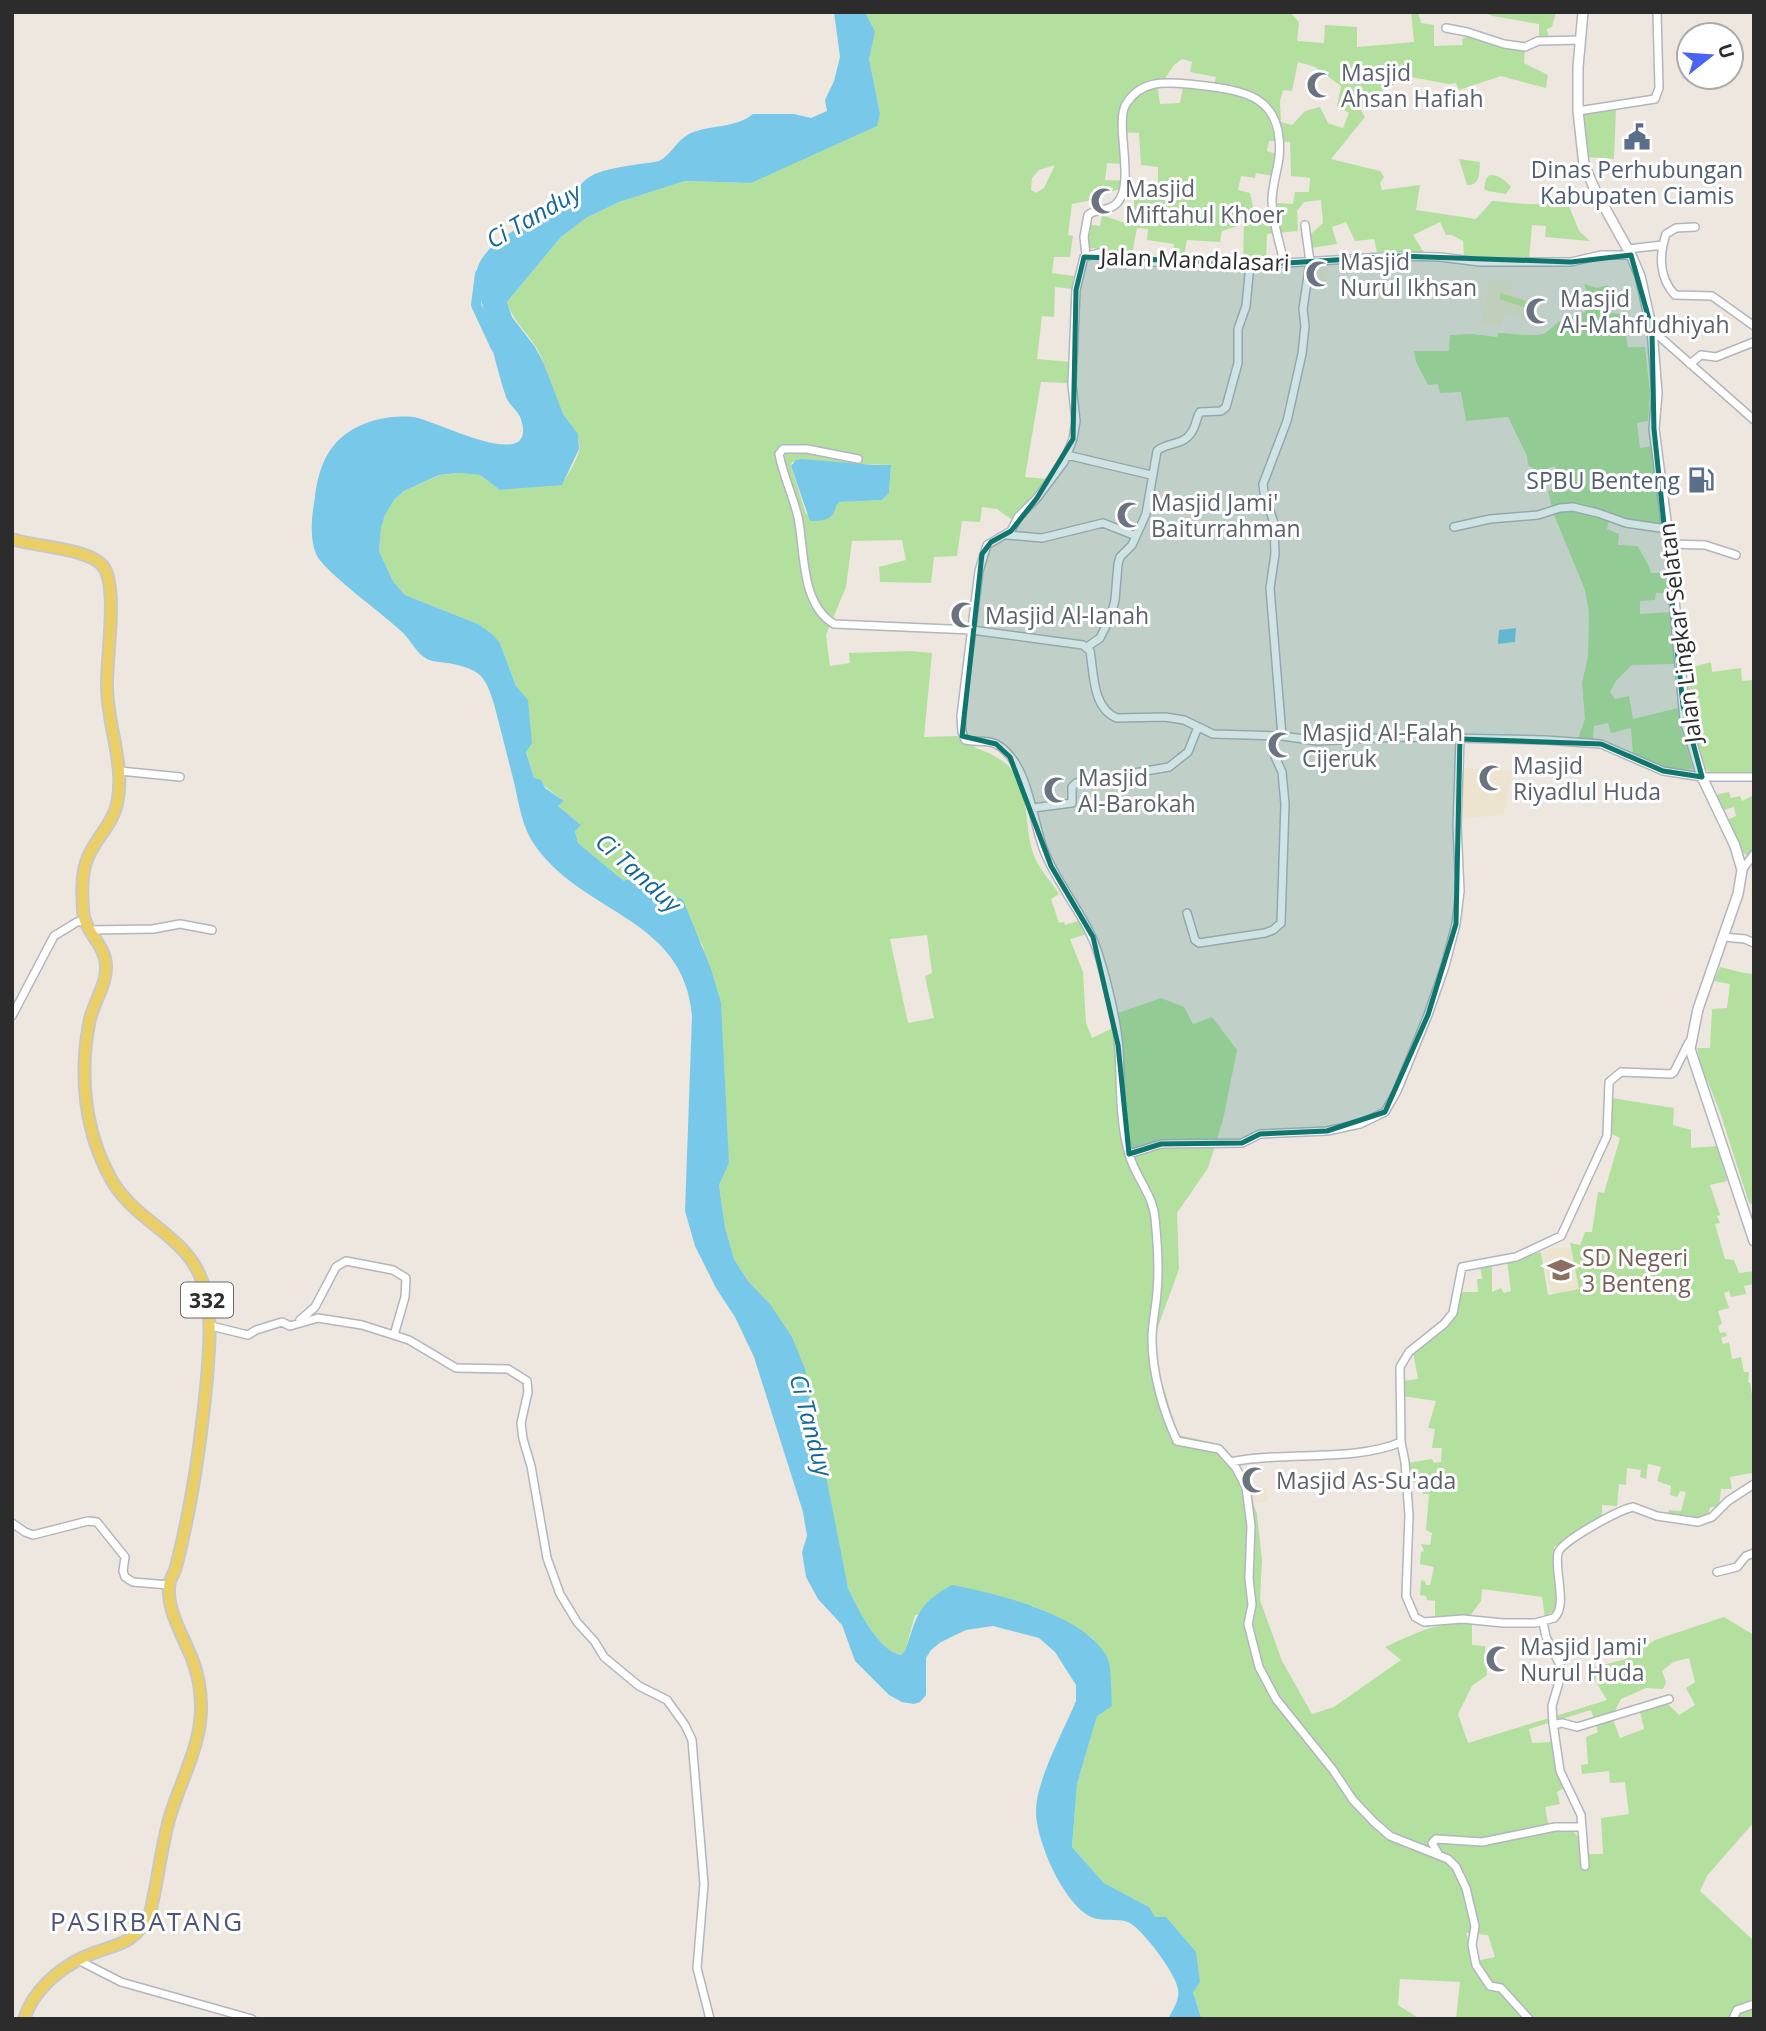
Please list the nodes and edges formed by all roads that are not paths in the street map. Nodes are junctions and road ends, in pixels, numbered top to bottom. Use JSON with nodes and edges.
{"nodes":[{"id":1,"x":1583,"y":12,"type":"edge"},
{"id":2,"x":1657,"y":12,"type":"edge"},
{"id":3,"x":1446,"y":28,"type":"dead end"},
{"id":4,"x":1581,"y":40,"type":"junction"},
{"id":5,"x":1578,"y":111,"type":"junction"},
{"id":6,"x":1305,"y":225,"type":"dead end"},
{"id":7,"x":1695,"y":227,"type":"dead end"},
{"id":8,"x":1663,"y":245,"type":"junction"},
{"id":9,"x":1630,"y":252,"type":"junction"},
{"id":10,"x":1086,"y":256,"type":"junction"},
{"id":11,"x":1310,"y":262,"type":"junction"},
{"id":12,"x":1284,"y":263,"type":"junction"},
{"id":13,"x":1250,"y":264,"type":"junction"},
{"id":14,"x":1754,"y":326,"type":"edge"},
{"id":15,"x":1652,"y":330,"type":"junction"},
{"id":16,"x":1754,"y":342,"type":"edge"},
{"id":17,"x":1690,"y":364,"type":"junction"},
{"id":18,"x":1754,"y":420,"type":"edge"},
{"id":19,"x":1067,"y":455,"type":"junction"},
{"id":20,"x":858,"y":459,"type":"dead end"},
{"id":21,"x":1151,"y":475,"type":"junction"},
{"id":22,"x":1454,"y":527,"type":"dead end"},
{"id":23,"x":1667,"y":529,"type":"junction"},
{"id":24,"x":1006,"y":535,"type":"junction"},
{"id":25,"x":1136,"y":536,"type":"junction"},
{"id":26,"x":12,"y":539,"type":"edge"},
{"id":27,"x":1669,"y":544,"type":"junction"},
{"id":28,"x":1737,"y":555,"type":"dead end"},
{"id":29,"x":972,"y":630,"type":"junction"},
{"id":30,"x":1087,"y":647,"type":"junction"},
{"id":31,"x":1198,"y":727,"type":"junction"},
{"id":32,"x":1278,"y":736,"type":"junction"},
{"id":33,"x":1460,"y":739,"type":"junction"},
{"id":34,"x":120,"y":771,"type":"junction"},
{"id":35,"x":180,"y":777,"type":"dead end"},
{"id":36,"x":1702,"y":777,"type":"junction"},
{"id":37,"x":1754,"y":777,"type":"edge"},
{"id":38,"x":1033,"y":808,"type":"junction"},
{"id":39,"x":1754,"y":854,"type":"edge"},
{"id":40,"x":1742,"y":870,"type":"junction"},
{"id":41,"x":1187,"y":913,"type":"dead end"},
{"id":42,"x":87,"y":926,"type":"junction"},
{"id":43,"x":212,"y":930,"type":"dead end"},
{"id":44,"x":1723,"y":937,"type":"junction"},
{"id":45,"x":1754,"y":943,"type":"edge"},
{"id":46,"x":12,"y":1016,"type":"edge"},
{"id":47,"x":1690,"y":1041,"type":"junction"},
{"id":48,"x":1129,"y":1154,"type":"junction"},
{"id":49,"x":1754,"y":1241,"type":"edge"},
{"id":50,"x":211,"y":1326,"type":"junction"},
{"id":51,"x":290,"y":1326,"type":"junction"},
{"id":52,"x":394,"y":1335,"type":"junction"},
{"id":53,"x":1401,"y":1442,"type":"junction"},
{"id":54,"x":1231,"y":1462,"type":"junction"},
{"id":55,"x":1754,"y":1484,"type":"edge"},
{"id":56,"x":12,"y":1523,"type":"edge"},
{"id":57,"x":1754,"y":1553,"type":"edge"},
{"id":58,"x":1717,"y":1572,"type":"dead end"},
{"id":59,"x":169,"y":1585,"type":"junction"},
{"id":60,"x":1543,"y":1622,"type":"junction"},
{"id":61,"x":1669,"y":1699,"type":"dead end"},
{"id":62,"x":1553,"y":1725,"type":"junction"},
{"id":63,"x":1582,"y":1827,"type":"junction"},
{"id":64,"x":1441,"y":1857,"type":"junction"},
{"id":65,"x":1585,"y":1866,"type":"dead end"},
{"id":66,"x":78,"y":1960,"type":"junction"},
{"id":67,"x":1754,"y":2004,"type":"edge"},
{"id":68,"x":24,"y":2019,"type":"edge"},
{"id":69,"x":252,"y":2019,"type":"edge"},
{"id":70,"x":710,"y":2019,"type":"edge"},
{"id":71,"x":1529,"y":2019,"type":"edge"},
{"id":72,"x":1732,"y":2019,"type":"edge"}],
"edges":[{"from":1,"to":4,"type":"street","name":"Jalan Lingkar Selatan"},
{"from":2,"to":5,"type":"street"},
{"from":3,"to":4,"type":"street"},
{"from":4,"to":5,"type":"street","name":"Jalan Lingkar Selatan"},
{"from":5,"to":9,"type":"street","name":"Jalan Lingkar Selatan"},
{"from":6,"to":11,"type":"street"},
{"from":7,"to":8,"type":"street"},
{"from":8,"to":9,"type":"street","name":"Jalan Mandalasari"},
{"from":8,"to":14,"type":"street"},
{"from":9,"to":11,"type":"street","name":"Jalan Mandalasari"},
{"from":9,"to":15,"type":"street","name":"Jalan Lingkar Selatan"},
{"from":10,"to":12,"type":"street"},
{"from":10,"to":13,"type":"street","name":"Jalan Mandalasari"},
{"from":10,"to":19,"type":"street","name":"Jalan Mandalasari"},
{"from":11,"to":12,"type":"street","name":"Jalan Mandalasari"},
{"from":11,"to":32,"type":"street"},
{"from":12,"to":13,"type":"street","name":"Jalan Mandalasari"},
{"from":13,"to":21,"type":"street"},
{"from":15,"to":17,"type":"street"},
{"from":15,"to":23,"type":"street","name":"Jalan Lingkar Selatan"},
{"from":16,"to":17,"type":"street"},
{"from":17,"to":18,"type":"street"},
{"from":19,"to":21,"type":"street"},
{"from":19,"to":24,"type":"street","name":"Jalan Mandalasari"},
{"from":20,"to":29,"type":"street"},
{"from":21,"to":25,"type":"street"},
{"from":22,"to":23,"type":"street"},
{"from":23,"to":27,"type":"street","name":"Jalan Lingkar Selatan"},
{"from":24,"to":25,"type":"street"},
{"from":24,"to":29,"type":"street","name":"Jalan Mandalasari"},
{"from":25,"to":30,"type":"street"},
{"from":26,"to":34,"type":"main road","number":"332"},
{"from":27,"to":28,"type":"street"},
{"from":27,"to":36,"type":"street","name":"Jalan Lingkar Selatan"},
{"from":29,"to":30,"type":"street"},
{"from":29,"to":38,"type":"street","name":"Jalan Mandalasari"},
{"from":30,"to":31,"type":"street"},
{"from":31,"to":32,"type":"street"},
{"from":31,"to":38,"type":"street"},
{"from":32,"to":33,"type":"street"},
{"from":32,"to":41,"type":"street"},
{"from":33,"to":36,"type":"street"},
{"from":33,"to":48,"type":"street"},
{"from":34,"to":35,"type":"street"},
{"from":34,"to":42,"type":"main road","number":"332"},
{"from":36,"to":37,"type":"street"},
{"from":36,"to":40,"type":"street","name":"Jalan Lingkar Selatan"},
{"from":38,"to":48,"type":"street"},
{"from":39,"to":40,"type":"street"},
{"from":40,"to":44,"type":"street"},
{"from":42,"to":43,"type":"street"},
{"from":42,"to":46,"type":"street"},
{"from":42,"to":50,"type":"main road","number":"332"},
{"from":44,"to":45,"type":"street"},
{"from":44,"to":47,"type":"street"},
{"from":47,"to":49,"type":"street"},
{"from":47,"to":53,"type":"street"},
{"from":48,"to":54,"type":"street"},
{"from":50,"to":51,"type":"street"},
{"from":50,"to":59,"type":"main road","number":"332"},
{"from":51,"to":52,"type":"street"},
{"from":51,"to":52,"type":"street"},
{"from":52,"to":70,"type":"street"},
{"from":53,"to":54,"type":"street"},
{"from":53,"to":60,"type":"street"},
{"from":54,"to":64,"type":"street"},
{"from":55,"to":60,"type":"street"},
{"from":56,"to":59,"type":"street"},
{"from":57,"to":58,"type":"street"},
{"from":59,"to":66,"type":"main road","number":"332"},
{"from":60,"to":62,"type":"street"},
{"from":61,"to":62,"type":"street"},
{"from":62,"to":63,"type":"street"},
{"from":63,"to":64,"type":"street"},
{"from":63,"to":65,"type":"street"},
{"from":64,"to":71,"type":"street"},
{"from":66,"to":68,"type":"main road","number":"332"},
{"from":66,"to":69,"type":"street"},
{"from":67,"to":72,"type":"street"}]}
